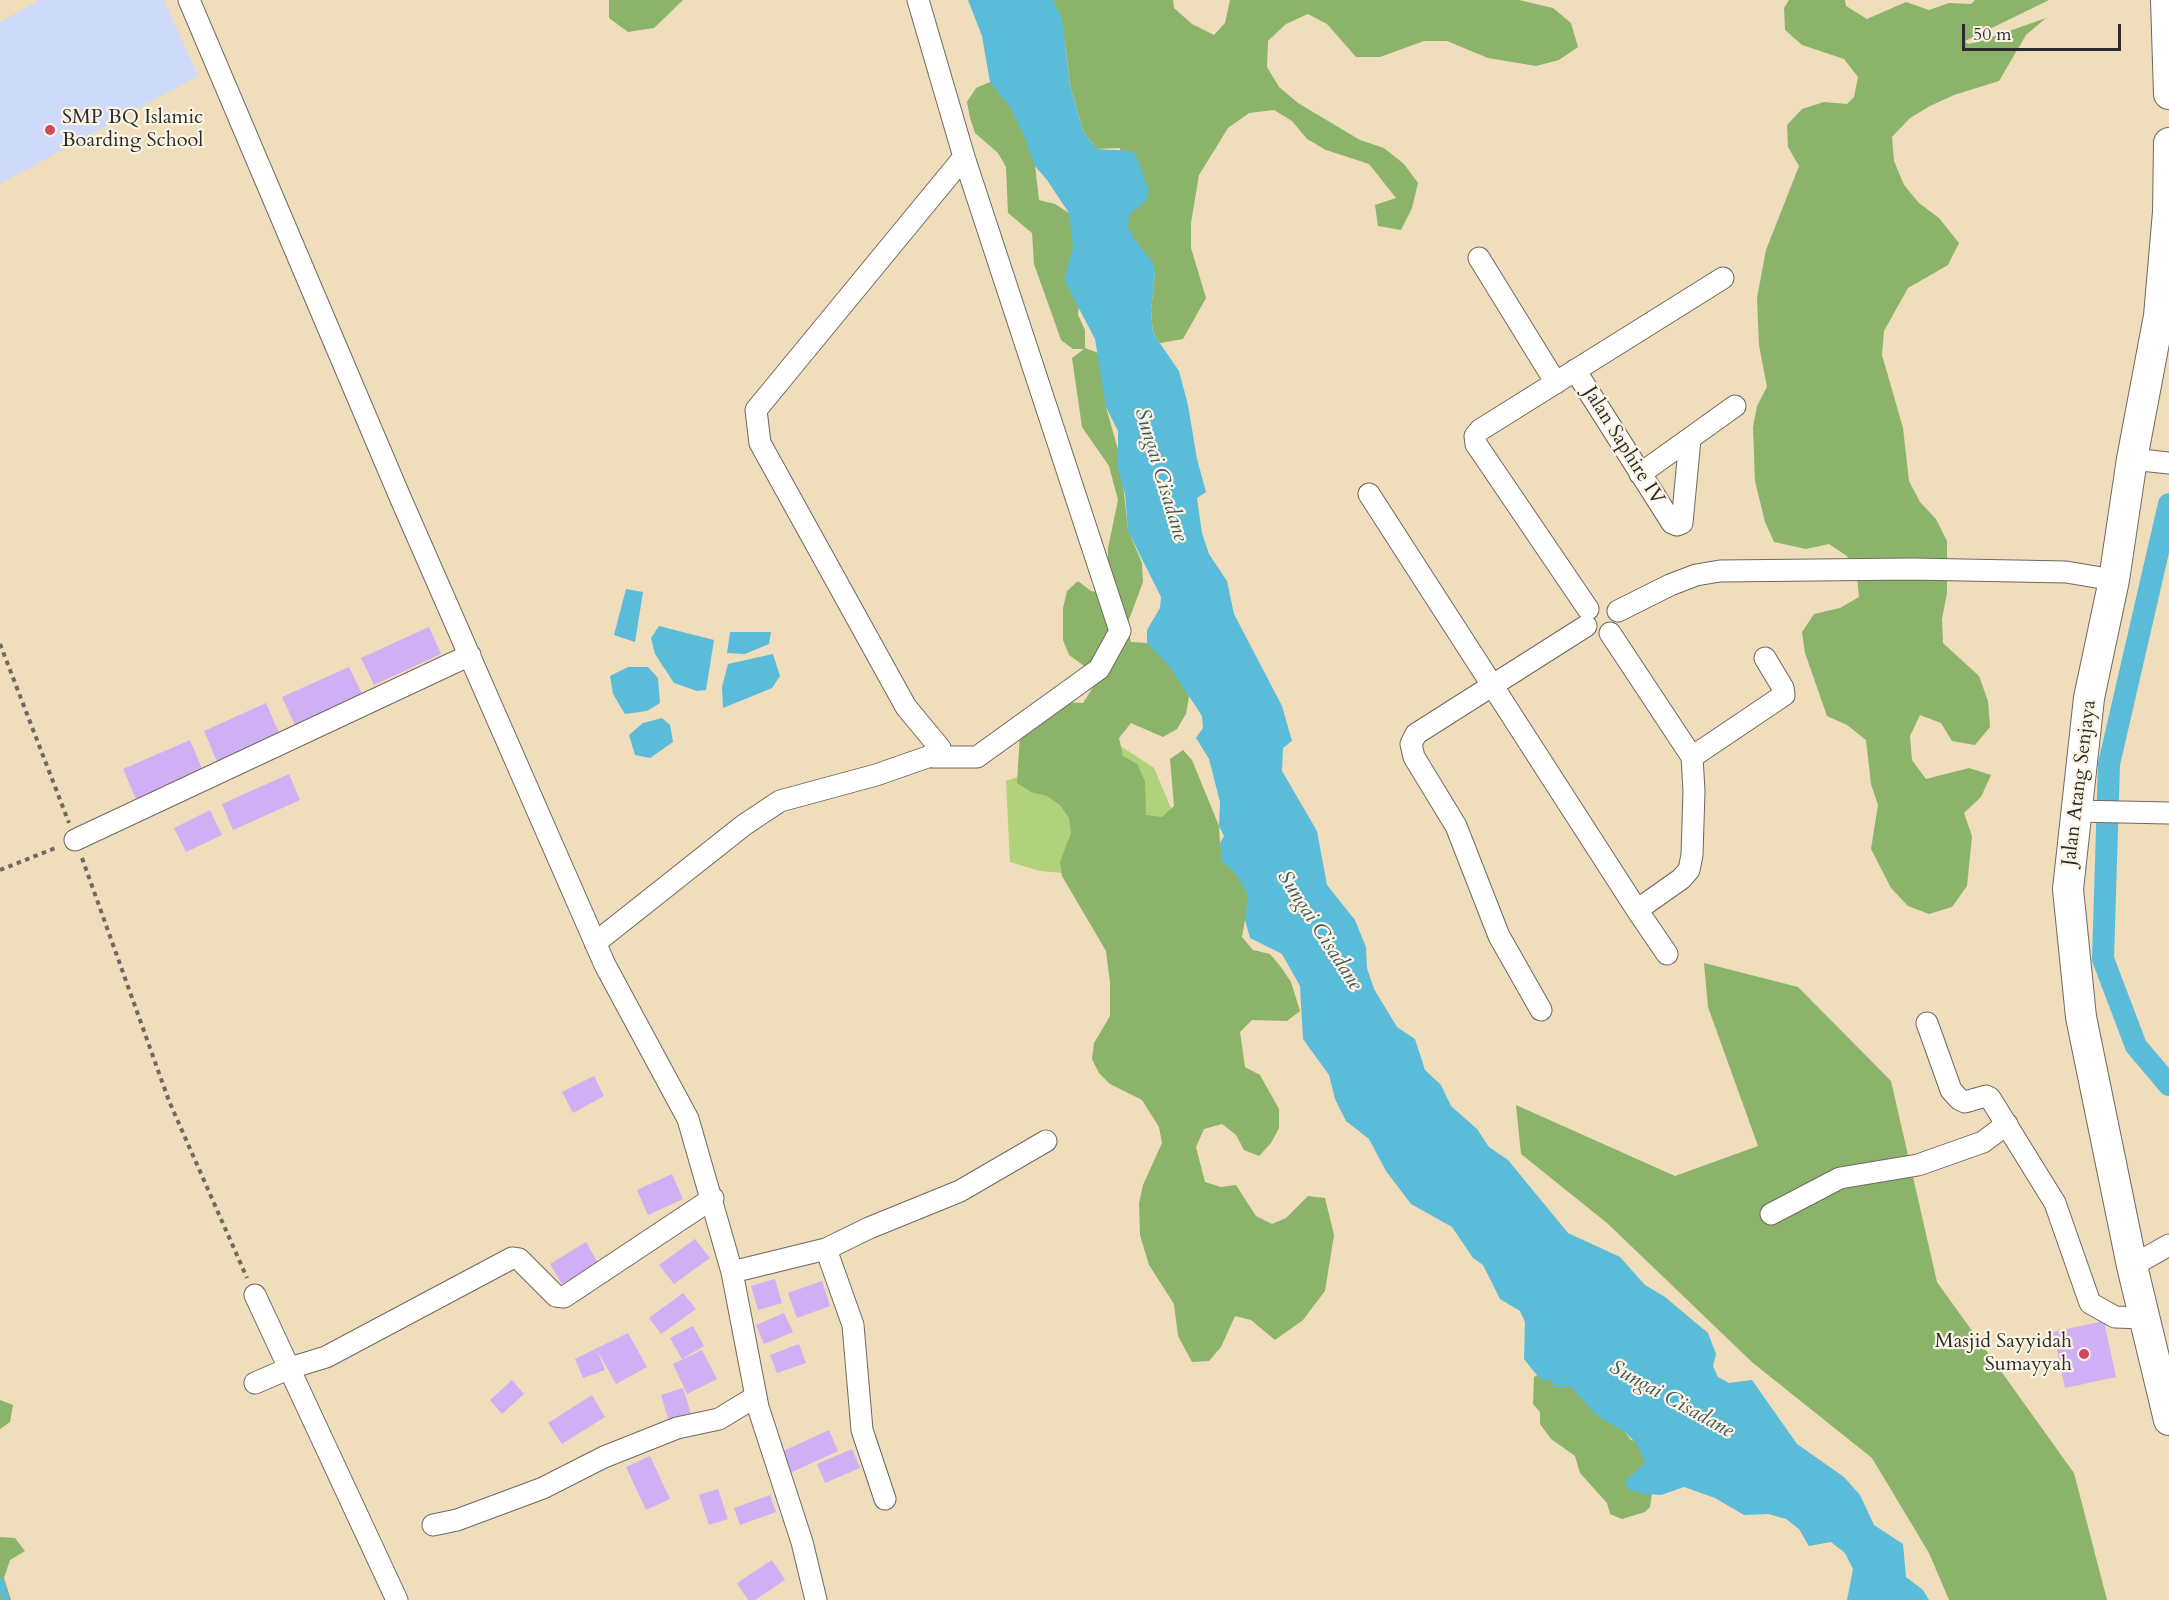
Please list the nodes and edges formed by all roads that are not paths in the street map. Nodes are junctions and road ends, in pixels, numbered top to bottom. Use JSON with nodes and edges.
{"nodes":[{"id":1,"x":189,"y":0,"type":"edge"},
{"id":2,"x":918,"y":0,"type":"edge"},
{"id":3,"x":2166,"y":0,"type":"edge"},
{"id":4,"x":2169,"y":94,"type":"edge"},
{"id":5,"x":2169,"y":143,"type":"edge"},
{"id":6,"x":964,"y":157,"type":"junction"},
{"id":7,"x":2168,"y":238,"type":"edge"},
{"id":8,"x":1479,"y":258,"type":"dead end"},
{"id":9,"x":1723,"y":278,"type":"dead end"},
{"id":10,"x":2164,"y":317,"type":"edge"},
{"id":11,"x":1575,"y":370,"type":"junction"},
{"id":12,"x":1556,"y":383,"type":"junction"},
{"id":13,"x":1735,"y":406,"type":"dead end"},
{"id":14,"x":1690,"y":439,"type":"junction"},
{"id":15,"x":2133,"y":459,"type":"junction"},
{"id":16,"x":2169,"y":463,"type":"edge"},
{"id":17,"x":1640,"y":474,"type":"junction"},
{"id":18,"x":1369,"y":494,"type":"dead end"},
{"id":19,"x":2114,"y":580,"type":"junction"},
{"id":20,"x":1618,"y":611,"type":"junction"},
{"id":21,"x":1587,"y":618,"type":"junction"},
{"id":22,"x":1610,"y":633,"type":"junction"},
{"id":23,"x":470,"y":655,"type":"junction"},
{"id":24,"x":1764,"y":658,"type":"dead end"},
{"id":25,"x":1492,"y":685,"type":"junction"},
{"id":26,"x":933,"y":757,"type":"junction"},
{"id":27,"x":1692,"y":757,"type":"junction"},
{"id":28,"x":2081,"y":811,"type":"junction"},
{"id":29,"x":2169,"y":813,"type":"edge"},
{"id":30,"x":75,"y":840,"type":"road end"},
{"id":31,"x":1637,"y":910,"type":"junction"},
{"id":32,"x":595,"y":943,"type":"junction"},
{"id":33,"x":1667,"y":954,"type":"dead end"},
{"id":34,"x":1541,"y":1010,"type":"dead end"},
{"id":35,"x":1927,"y":1023,"type":"dead end"},
{"id":36,"x":2007,"y":1124,"type":"junction"},
{"id":37,"x":1046,"y":1141,"type":"dead end"},
{"id":38,"x":713,"y":1198,"type":"junction"},
{"id":39,"x":1771,"y":1214,"type":"dead end"},
{"id":40,"x":2169,"y":1245,"type":"edge"},
{"id":41,"x":826,"y":1249,"type":"junction"},
{"id":42,"x":2132,"y":1266,"type":"junction"},
{"id":43,"x":732,"y":1272,"type":"junction"},
{"id":44,"x":255,"y":1295,"type":"road end"},
{"id":45,"x":2144,"y":1318,"type":"junction"},
{"id":46,"x":290,"y":1368,"type":"junction"},
{"id":47,"x":255,"y":1383,"type":"dead end"},
{"id":48,"x":755,"y":1397,"type":"junction"},
{"id":49,"x":2169,"y":1420,"type":"edge"},
{"id":50,"x":885,"y":1499,"type":"dead end"},
{"id":51,"x":433,"y":1525,"type":"dead end"},
{"id":52,"x":397,"y":1600,"type":"edge"},
{"id":53,"x":816,"y":1600,"type":"edge"}],
"edges":[{"from":1,"to":23,"type":"street"},
{"from":2,"to":6,"type":"street"},
{"from":3,"to":4,"type":"main road"},
{"from":5,"to":7,"type":"main road","name":"Jalan Atang Senjaya"},
{"from":6,"to":26,"type":"street"},
{"from":6,"to":26,"type":"street"},
{"from":7,"to":10,"type":"main road","name":"Jalan Atang Senjaya"},
{"from":8,"to":12,"type":"street"},
{"from":9,"to":11,"type":"street"},
{"from":10,"to":15,"type":"main road","name":"Jalan Atang Senjaya"},
{"from":11,"to":12,"type":"street"},
{"from":11,"to":17,"type":"street","name":"Jalan Saphire IV"},
{"from":12,"to":21,"type":"street"},
{"from":13,"to":14,"type":"street"},
{"from":14,"to":17,"type":"street"},
{"from":14,"to":17,"type":"street","name":"Jalan Saphire IV"},
{"from":15,"to":16,"type":"street"},
{"from":15,"to":19,"type":"main road","name":"Jalan Atang Senjaya"},
{"from":18,"to":25,"type":"street"},
{"from":19,"to":20,"type":"street"},
{"from":19,"to":28,"type":"main road","name":"Jalan Atang Senjaya"},
{"from":20,"to":21,"type":"street"},
{"from":20,"to":22,"type":"street"},
{"from":21,"to":22,"type":"street"},
{"from":21,"to":25,"type":"street"},
{"from":22,"to":27,"type":"street"},
{"from":23,"to":30,"type":"street"},
{"from":23,"to":32,"type":"street"},
{"from":24,"to":27,"type":"street"},
{"from":25,"to":31,"type":"street"},
{"from":25,"to":34,"type":"street"},
{"from":26,"to":32,"type":"street"},
{"from":27,"to":31,"type":"street"},
{"from":28,"to":29,"type":"street"},
{"from":28,"to":42,"type":"main road","name":"Jalan Atang Senjaya"},
{"from":31,"to":33,"type":"street"},
{"from":32,"to":38,"type":"street"},
{"from":35,"to":36,"type":"street"},
{"from":36,"to":39,"type":"street"},
{"from":36,"to":45,"type":"street"},
{"from":37,"to":41,"type":"street"},
{"from":38,"to":43,"type":"street"},
{"from":38,"to":46,"type":"street"},
{"from":40,"to":42,"type":"street"},
{"from":41,"to":43,"type":"street"},
{"from":41,"to":50,"type":"street"},
{"from":42,"to":45,"type":"main road","name":"Jalan Atang Senjaya"},
{"from":43,"to":48,"type":"street"},
{"from":44,"to":46,"type":"street"},
{"from":45,"to":49,"type":"main road","name":"Jalan Atang Senjaya"},
{"from":46,"to":47,"type":"street"},
{"from":46,"to":52,"type":"street"},
{"from":48,"to":51,"type":"street"},
{"from":48,"to":53,"type":"street"}]}
